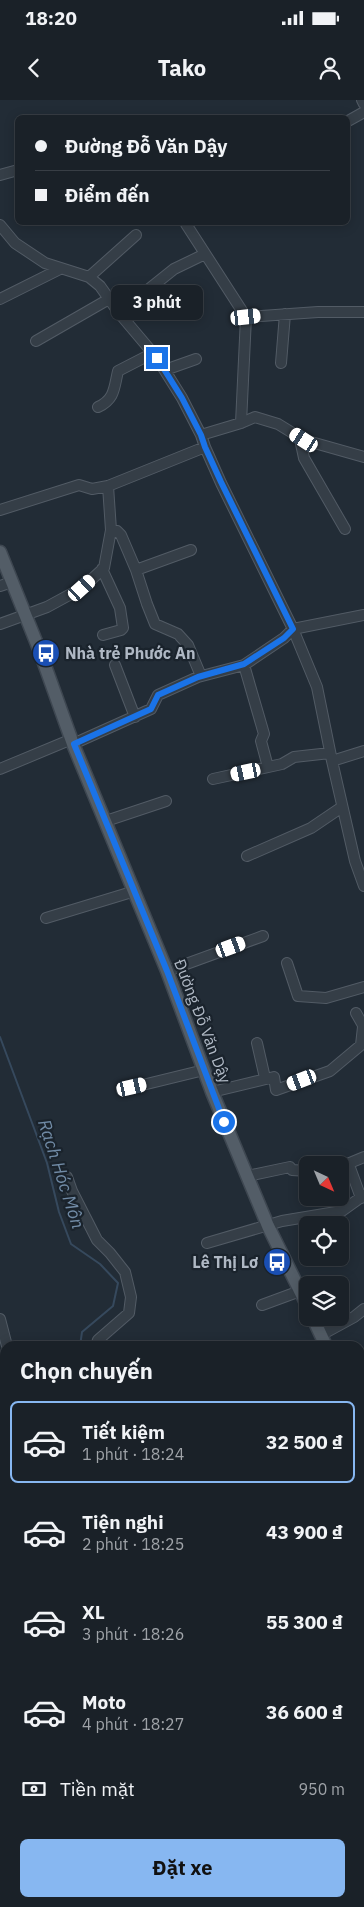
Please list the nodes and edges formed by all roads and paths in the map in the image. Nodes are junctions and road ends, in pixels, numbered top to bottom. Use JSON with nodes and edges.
{"nodes":[{"id":1,"x":362,"y":100,"type":"edge"},
{"id":2,"x":364,"y":104,"type":"edge"},
{"id":3,"x":364,"y":112,"type":"edge"},
{"id":4,"x":350,"y":120,"type":"edge"},
{"id":5,"x":15,"y":171,"type":"edge"},
{"id":6,"x":0,"y":174,"type":"edge"},
{"id":7,"x":0,"y":225,"type":"edge"},
{"id":8,"x":187,"y":225,"type":"edge"},
{"id":9,"x":136,"y":235,"type":"dead end"},
{"id":10,"x":205,"y":254,"type":"junction"},
{"id":11,"x":60,"y":269,"type":"junction"},
{"id":12,"x":89,"y":277,"type":"junction"},
{"id":13,"x":108,"y":298,"type":"junction"},
{"id":14,"x":0,"y":299,"type":"edge"},
{"id":15,"x":119,"y":312,"type":"junction"},
{"id":16,"x":364,"y":312,"type":"edge"},
{"id":17,"x":286,"y":314,"type":"junction"},
{"id":18,"x":246,"y":317,"type":"junction"},
{"id":19,"x":36,"y":341,"type":"dead end"},
{"id":20,"x":153,"y":353,"type":"junction"},
{"id":21,"x":196,"y":359,"type":"dead end"},
{"id":22,"x":281,"y":363,"type":"dead end"},
{"id":23,"x":165,"y":370,"type":"junction"},
{"id":24,"x":98,"y":407,"type":"dead end"},
{"id":25,"x":241,"y":423,"type":"junction"},
{"id":26,"x":201,"y":435,"type":"junction"},
{"id":27,"x":304,"y":440,"type":"junction"},
{"id":28,"x":205,"y":447,"type":"junction"},
{"id":29,"x":364,"y":457,"type":"edge"},
{"id":30,"x":108,"y":486,"type":"junction"},
{"id":31,"x":0,"y":510,"type":"edge"},
{"id":32,"x":345,"y":529,"type":"dead end"},
{"id":33,"x":111,"y":530,"type":"junction"},
{"id":34,"x":191,"y":550,"type":"dead end"},
{"id":35,"x":0,"y":552,"type":"edge"},
{"id":36,"x":102,"y":569,"type":"junction"},
{"id":37,"x":136,"y":570,"type":"junction"},
{"id":38,"x":6,"y":584,"type":"edge"},
{"id":39,"x":26,"y":615,"type":"junction"},
{"id":40,"x":364,"y":615,"type":"edge"},
{"id":41,"x":0,"y":624,"type":"edge"},
{"id":42,"x":293,"y":629,"type":"junction"},
{"id":43,"x":103,"y":635,"type":"dead end"},
{"id":44,"x":114,"y":664,"type":"dead end"},
{"id":45,"x":244,"y":664,"type":"junction"},
{"id":46,"x":201,"y":676,"type":"junction"},
{"id":47,"x":135,"y":717,"type":"junction"},
{"id":48,"x":73,"y":741,"type":"junction"},
{"id":49,"x":364,"y":751,"type":"edge"},
{"id":50,"x":331,"y":757,"type":"junction"},
{"id":51,"x":268,"y":767,"type":"junction"},
{"id":52,"x":0,"y":769,"type":"edge"},
{"id":53,"x":213,"y":779,"type":"dead end"},
{"id":54,"x":166,"y":801,"type":"dead end"},
{"id":55,"x":342,"y":807,"type":"junction"},
{"id":56,"x":106,"y":821,"type":"junction"},
{"id":57,"x":247,"y":856,"type":"dead end"},
{"id":58,"x":364,"y":884,"type":"edge"},
{"id":59,"x":135,"y":892,"type":"junction"},
{"id":60,"x":46,"y":918,"type":"dead end"},
{"id":61,"x":263,"y":936,"type":"dead end"},
{"id":62,"x":287,"y":963,"type":"dead end"},
{"id":63,"x":167,"y":971,"type":"junction"},
{"id":64,"x":364,"y":987,"type":"edge"},
{"id":65,"x":356,"y":1013,"type":"dead end"},
{"id":66,"x":363,"y":1027,"type":"edge"},
{"id":67,"x":257,"y":1043,"type":"dead end"},
{"id":68,"x":204,"y":1070,"type":"junction"},
{"id":69,"x":265,"y":1078,"type":"junction"},
{"id":70,"x":122,"y":1090,"type":"dead end"},
{"id":71,"x":212,"y":1092,"type":"junction"},
{"id":72,"x":364,"y":1158,"type":"edge"},
{"id":73,"x":349,"y":1164,"type":"edge"},
{"id":74,"x":299,"y":1170,"type":"edge"},
{"id":75,"x":349,"y":1173,"type":"edge"},
{"id":76,"x":247,"y":1176,"type":"junction"},
{"id":77,"x":67,"y":1177,"type":"dead end"},
{"id":78,"x":362,"y":1197,"type":"edge"},
{"id":79,"x":268,"y":1226,"type":"junction"},
{"id":80,"x":208,"y":1243,"type":"dead end"},
{"id":81,"x":299,"y":1289,"type":"edge"},
{"id":82,"x":299,"y":1291,"type":"edge"},
{"id":83,"x":262,"y":1306,"type":"dead end"},
{"id":84,"x":364,"y":1309,"type":"edge"},
{"id":85,"x":0,"y":1319,"type":"edge"},
{"id":86,"x":316,"y":1326,"type":"edge"},
{"id":87,"x":323,"y":1340,"type":"edge"},
{"id":88,"x":6,"y":1341,"type":"edge"},
{"id":89,"x":98,"y":1341,"type":"edge"}],
"edges":[{"from":1,"to":2,"type":"street"},
{"from":3,"to":4,"type":"street"},
{"from":5,"to":6,"type":"street"},
{"from":7,"to":11,"type":"street"},
{"from":8,"to":10,"type":"street"},
{"from":9,"to":12,"type":"street"},
{"from":10,"to":15,"type":"street"},
{"from":10,"to":18,"type":"street"},
{"from":11,"to":12,"type":"street"},
{"from":11,"to":14,"type":"street"},
{"from":12,"to":13,"type":"street"},
{"from":13,"to":15,"type":"street"},
{"from":13,"to":19,"type":"street"},
{"from":15,"to":20,"type":"street"},
{"from":16,"to":17,"type":"street"},
{"from":17,"to":18,"type":"street"},
{"from":17,"to":22,"type":"street"},
{"from":18,"to":25,"type":"street"},
{"from":20,"to":23,"type":"street"},
{"from":20,"to":24,"type":"street"},
{"from":21,"to":23,"type":"street"},
{"from":23,"to":26,"type":"street"},
{"from":25,"to":26,"type":"street"},
{"from":25,"to":27,"type":"street"},
{"from":26,"to":28,"type":"street"},
{"from":27,"to":29,"type":"street"},
{"from":27,"to":32,"type":"street"},
{"from":28,"to":30,"type":"street"},
{"from":28,"to":42,"type":"street"},
{"from":30,"to":31,"type":"street"},
{"from":30,"to":33,"type":"street"},
{"from":33,"to":36,"type":"street"},
{"from":33,"to":37,"type":"street"},
{"from":34,"to":37,"type":"street"},
{"from":35,"to":38,"type":"main road","name":"Đường Đỗ Văn Dậy"},
{"from":36,"to":39,"type":"street"},
{"from":36,"to":43,"type":"street"},
{"from":37,"to":46,"type":"street"},
{"from":38,"to":39,"type":"main road","name":"Đường Đỗ Văn Dậy"},
{"from":39,"to":41,"type":"street"},
{"from":39,"to":48,"type":"main road","name":"Đường Đỗ Văn Dậy"},
{"from":40,"to":42,"type":"street"},
{"from":42,"to":45,"type":"street"},
{"from":42,"to":50,"type":"street"},
{"from":44,"to":47,"type":"street"},
{"from":45,"to":46,"type":"street"},
{"from":45,"to":51,"type":"street"},
{"from":46,"to":47,"type":"street"},
{"from":47,"to":48,"type":"street"},
{"from":48,"to":52,"type":"street"},
{"from":48,"to":56,"type":"main road","name":"Đường Đỗ Văn Dậy"},
{"from":49,"to":50,"type":"street"},
{"from":50,"to":51,"type":"street"},
{"from":50,"to":55,"type":"street"},
{"from":51,"to":53,"type":"street"},
{"from":54,"to":56,"type":"street"},
{"from":55,"to":57,"type":"street"},
{"from":55,"to":58,"type":"street"},
{"from":56,"to":59,"type":"main road","name":"Đường Đỗ Văn Dậy"},
{"from":59,"to":60,"type":"street"},
{"from":59,"to":63,"type":"main road","name":"Đường Đỗ Văn Dậy"},
{"from":61,"to":63,"type":"street"},
{"from":62,"to":64,"type":"street"},
{"from":63,"to":68,"type":"main road","name":"Đường Đỗ Văn Dậy"},
{"from":65,"to":66,"type":"street"},
{"from":66,"to":69,"type":"street"},
{"from":67,"to":69,"type":"street"},
{"from":68,"to":70,"type":"street"},
{"from":68,"to":71,"type":"main road","name":"Đường Đỗ Văn Dậy"},
{"from":69,"to":71,"type":"street"},
{"from":71,"to":76,"type":"main road","name":"Đường Đỗ Văn Dậy"},
{"from":72,"to":73,"type":"street"},
{"from":74,"to":76,"type":"street"},
{"from":75,"to":78,"type":"street"},
{"from":76,"to":79,"type":"main road","name":"Đường Đỗ Văn Dậy"},
{"from":77,"to":89,"type":"street"},
{"from":78,"to":79,"type":"street"},
{"from":79,"to":80,"type":"street"},
{"from":79,"to":81,"type":"main road","name":"Đường Đỗ Văn Dậy"},
{"from":82,"to":83,"type":"street"},
{"from":84,"to":87,"type":"street"},
{"from":85,"to":88,"type":"street"},
{"from":86,"to":87,"type":"main road"}]}
